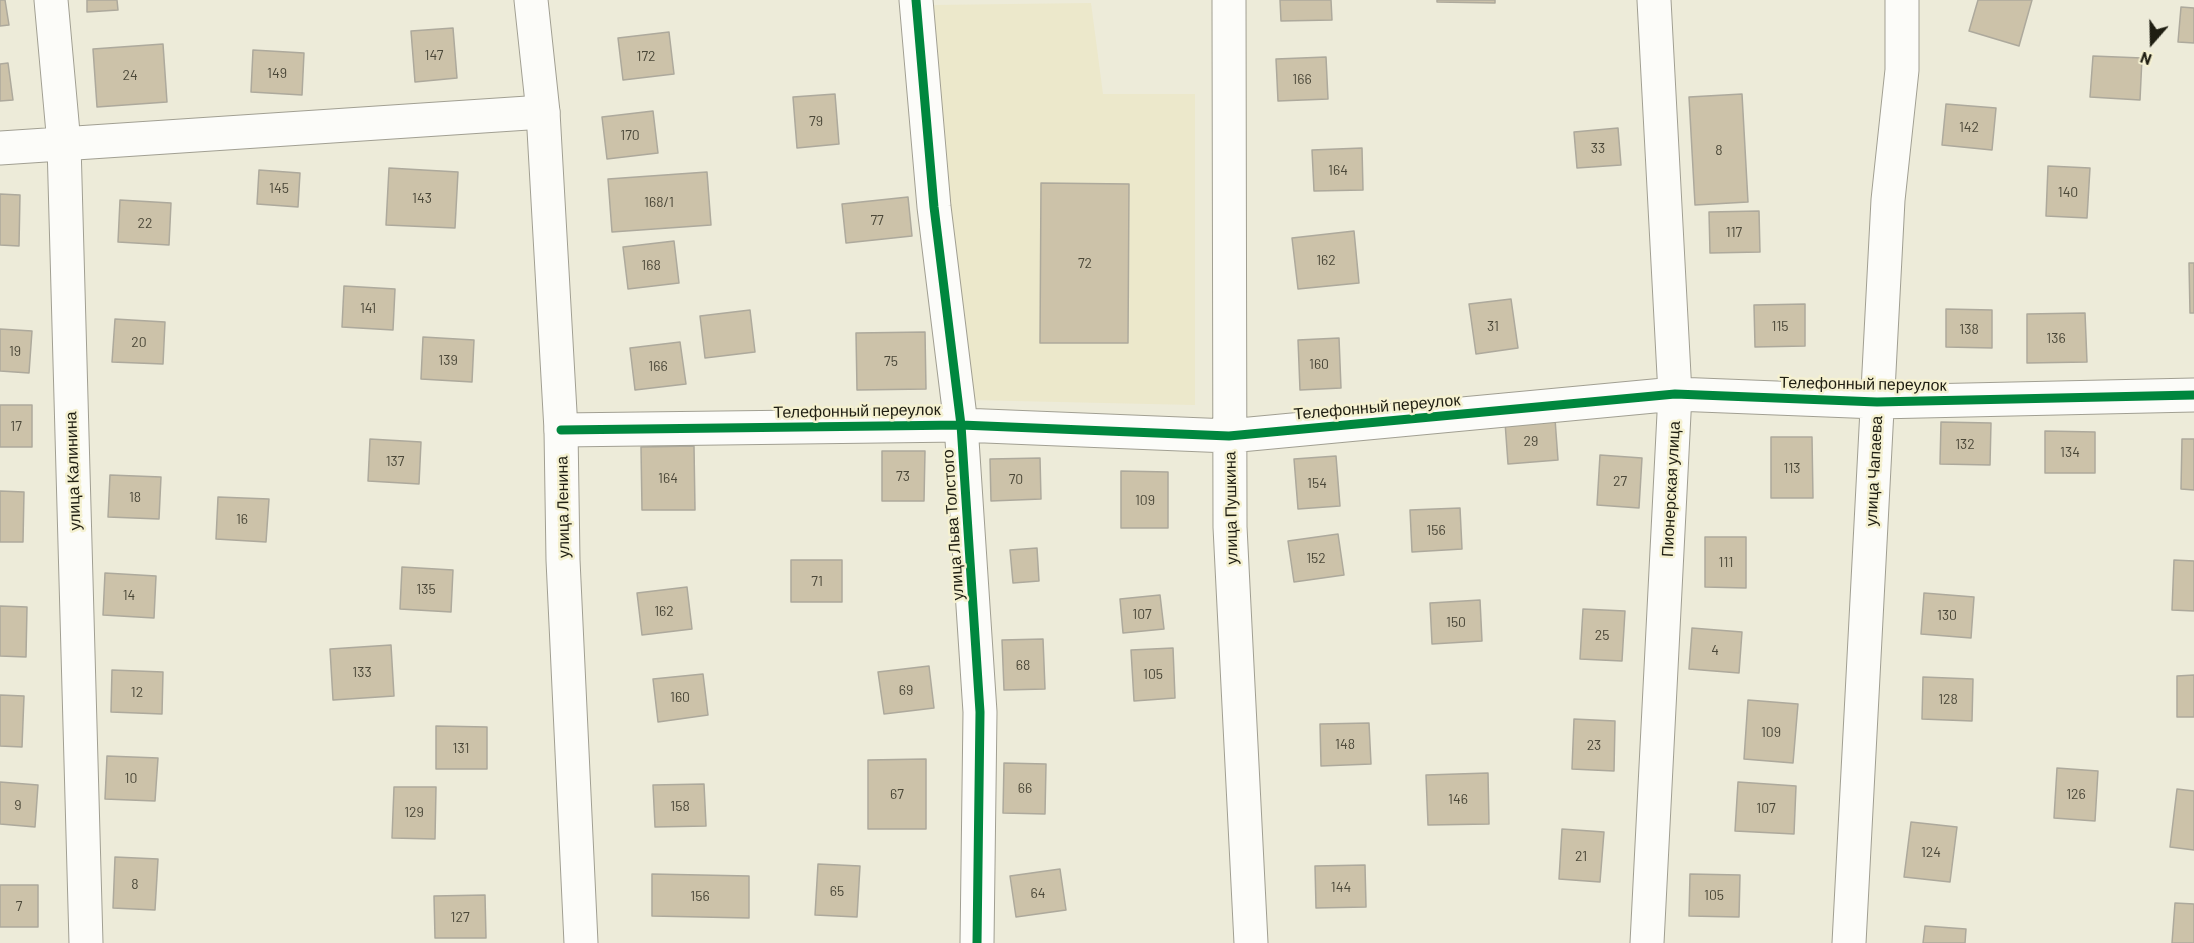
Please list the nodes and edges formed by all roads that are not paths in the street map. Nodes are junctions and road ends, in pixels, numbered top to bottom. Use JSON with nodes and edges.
{"nodes":[{"id":1,"x":51,"y":0,"type":"edge"},
{"id":2,"x":531,"y":0,"type":"edge"},
{"id":3,"x":916,"y":0,"type":"edge"},
{"id":4,"x":1228,"y":0,"type":"edge"},
{"id":5,"x":1654,"y":0,"type":"edge"},
{"id":6,"x":1902,"y":0,"type":"edge"},
{"id":7,"x":543,"y":112,"type":"junction"},
{"id":8,"x":64,"y":144,"type":"junction"},
{"id":9,"x":0,"y":148,"type":"edge"},
{"id":10,"x":1675,"y":394,"type":"junction"},
{"id":11,"x":2194,"y":395,"type":"edge"},
{"id":12,"x":1877,"y":402,"type":"junction"},
{"id":13,"x":961,"y":425,"type":"junction"},
{"id":14,"x":561,"y":430,"type":"junction"},
{"id":15,"x":1229,"y":436,"type":"junction"},
{"id":16,"x":86,"y":943,"type":"edge"},
{"id":17,"x":581,"y":943,"type":"edge"},
{"id":18,"x":977,"y":943,"type":"edge"},
{"id":19,"x":1251,"y":943,"type":"edge"},
{"id":20,"x":1647,"y":943,"type":"edge"},
{"id":21,"x":1849,"y":943,"type":"edge"}],
"edges":[{"from":1,"to":8,"type":"street","name":"улица Калинина"},
{"from":2,"to":7,"type":"street","name":"улица Ленина"},
{"from":3,"to":13,"type":"street","name":"улица Льва Толстого"},
{"from":4,"to":15,"type":"street","name":"улица Пушкина"},
{"from":5,"to":10,"type":"street","name":"Пионерская улица"},
{"from":6,"to":12,"type":"street","name":"улица Чапаева"},
{"from":7,"to":8,"type":"street"},
{"from":7,"to":14,"type":"street","name":"улица Ленина"},
{"from":8,"to":9,"type":"street"},
{"from":8,"to":16,"type":"street","name":"улица Калинина"},
{"from":10,"to":12,"type":"street","name":"Телефонный переулок"},
{"from":10,"to":15,"type":"street","name":"Телефонный переулок"},
{"from":10,"to":20,"type":"street","name":"Пионерская улица"},
{"from":11,"to":12,"type":"street","name":"Телефонный переулок"},
{"from":12,"to":21,"type":"street","name":"улица Чапаева"},
{"from":13,"to":14,"type":"street","name":"Телефонный переулок"},
{"from":13,"to":15,"type":"street","name":"Телефонный переулок"},
{"from":13,"to":18,"type":"street","name":"улица Льва Толстого"},
{"from":14,"to":17,"type":"street","name":"улица Ленина"},
{"from":15,"to":19,"type":"street","name":"улица Пушкина"}]}
